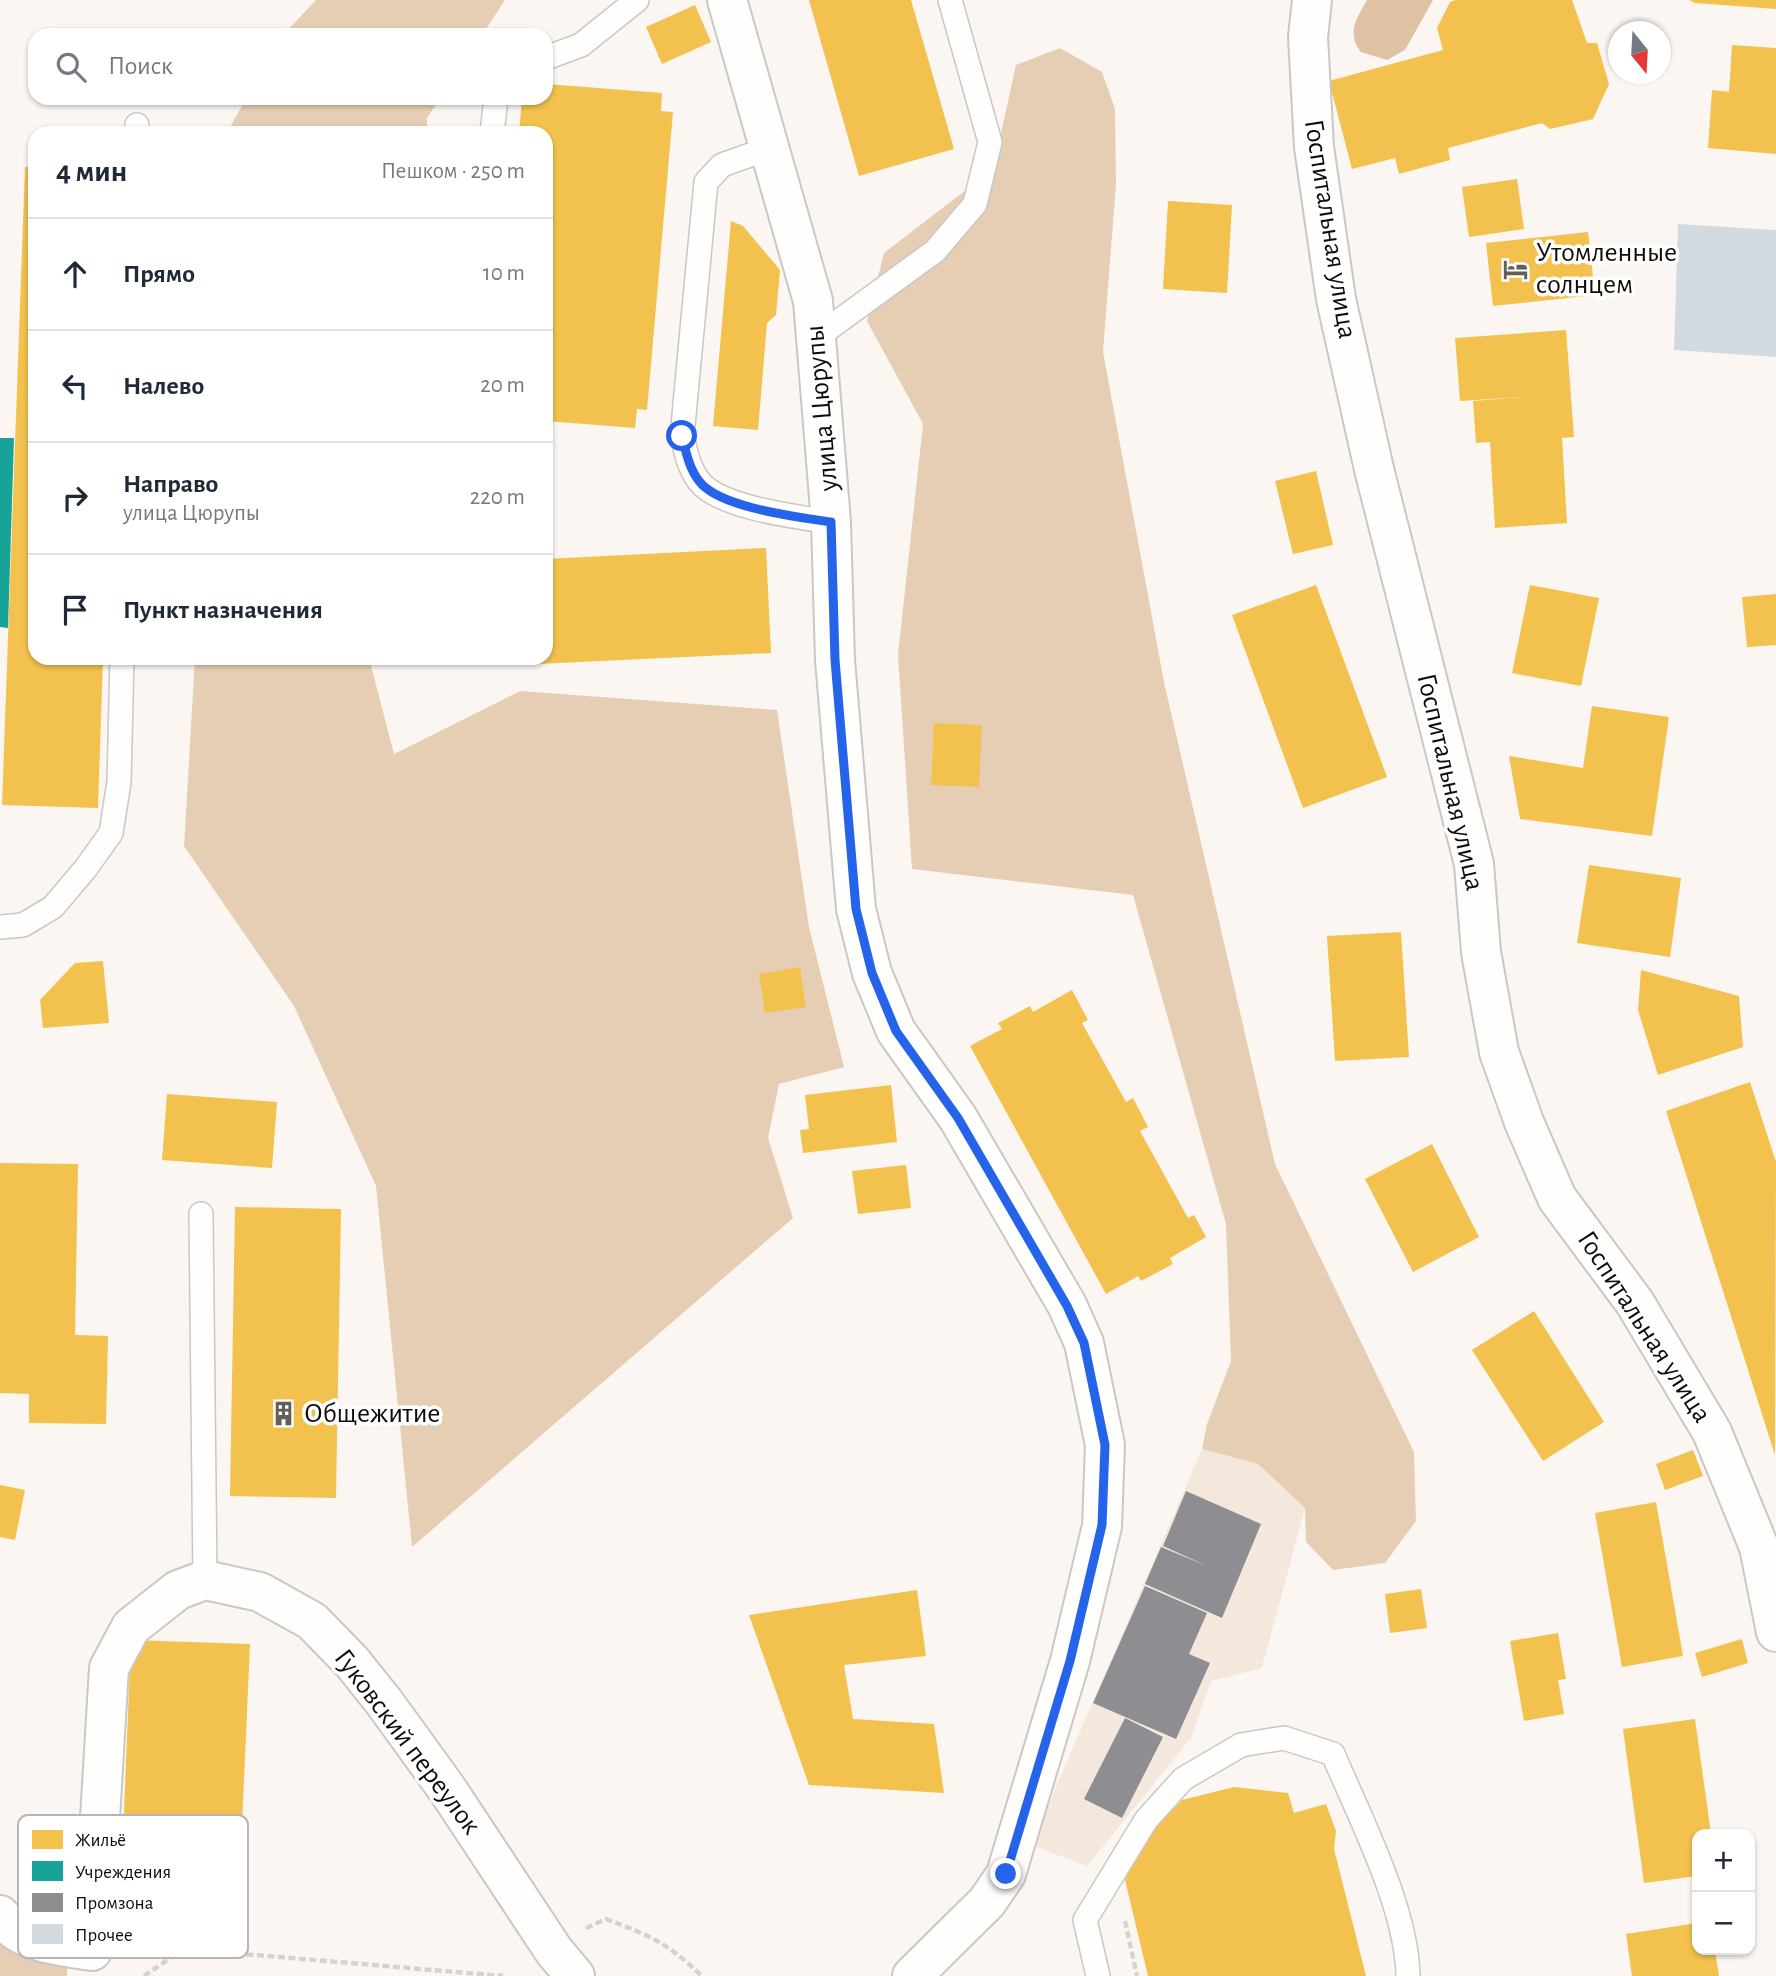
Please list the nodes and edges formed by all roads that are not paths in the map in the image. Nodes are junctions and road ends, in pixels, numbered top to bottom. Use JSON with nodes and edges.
{"nodes":[{"id":1,"x":637,"y":0,"type":"edge"},
{"id":2,"x":727,"y":0,"type":"edge"},
{"id":3,"x":950,"y":0,"type":"edge"},
{"id":4,"x":1312,"y":0,"type":"edge"},
{"id":5,"x":553,"y":55,"type":"edge"},
{"id":6,"x":495,"y":105,"type":"edge"},
{"id":7,"x":493,"y":126,"type":"edge"},
{"id":8,"x":767,"y":149,"type":"junction"},
{"id":9,"x":817,"y":337,"type":"junction"},
{"id":10,"x":831,"y":522,"type":"junction"},
{"id":11,"x":122,"y":665,"type":"edge"},
{"id":12,"x":0,"y":927,"type":"edge"},
{"id":13,"x":201,"y":1214,"type":"dead end"},
{"id":14,"x":205,"y":1580,"type":"junction"},
{"id":15,"x":1776,"y":1632,"type":"edge"},
{"id":16,"x":100,"y":1815,"type":"edge"},
{"id":17,"x":0,"y":1915,"type":"edge"},
{"id":18,"x":18,"y":1933,"type":"edge"},
{"id":19,"x":575,"y":1976,"type":"edge"},
{"id":20,"x":912,"y":1976,"type":"edge"},
{"id":21,"x":1098,"y":1976,"type":"edge"},
{"id":22,"x":1408,"y":1976,"type":"edge"}],
"edges":[{"from":1,"to":5,"type":"lane"},
{"from":2,"to":8,"type":"street","name":"улица Цюрупы"},
{"from":3,"to":9,"type":"lane"},
{"from":4,"to":15,"type":"street","name":"Госпитальная улица"},
{"from":6,"to":7,"type":"lane"},
{"from":8,"to":9,"type":"street","name":"улица Цюрупы"},
{"from":8,"to":10,"type":"lane"},
{"from":9,"to":10,"type":"street","name":"улица Цюрупы"},
{"from":10,"to":20,"type":"street","name":"улица Цюрупы"},
{"from":11,"to":12,"type":"lane"},
{"from":13,"to":14,"type":"lane"},
{"from":14,"to":16,"type":"street"},
{"from":14,"to":19,"type":"street","name":"Гуковский переулок"},
{"from":17,"to":18,"type":"street"},
{"from":21,"to":22,"type":"lane"}]}
